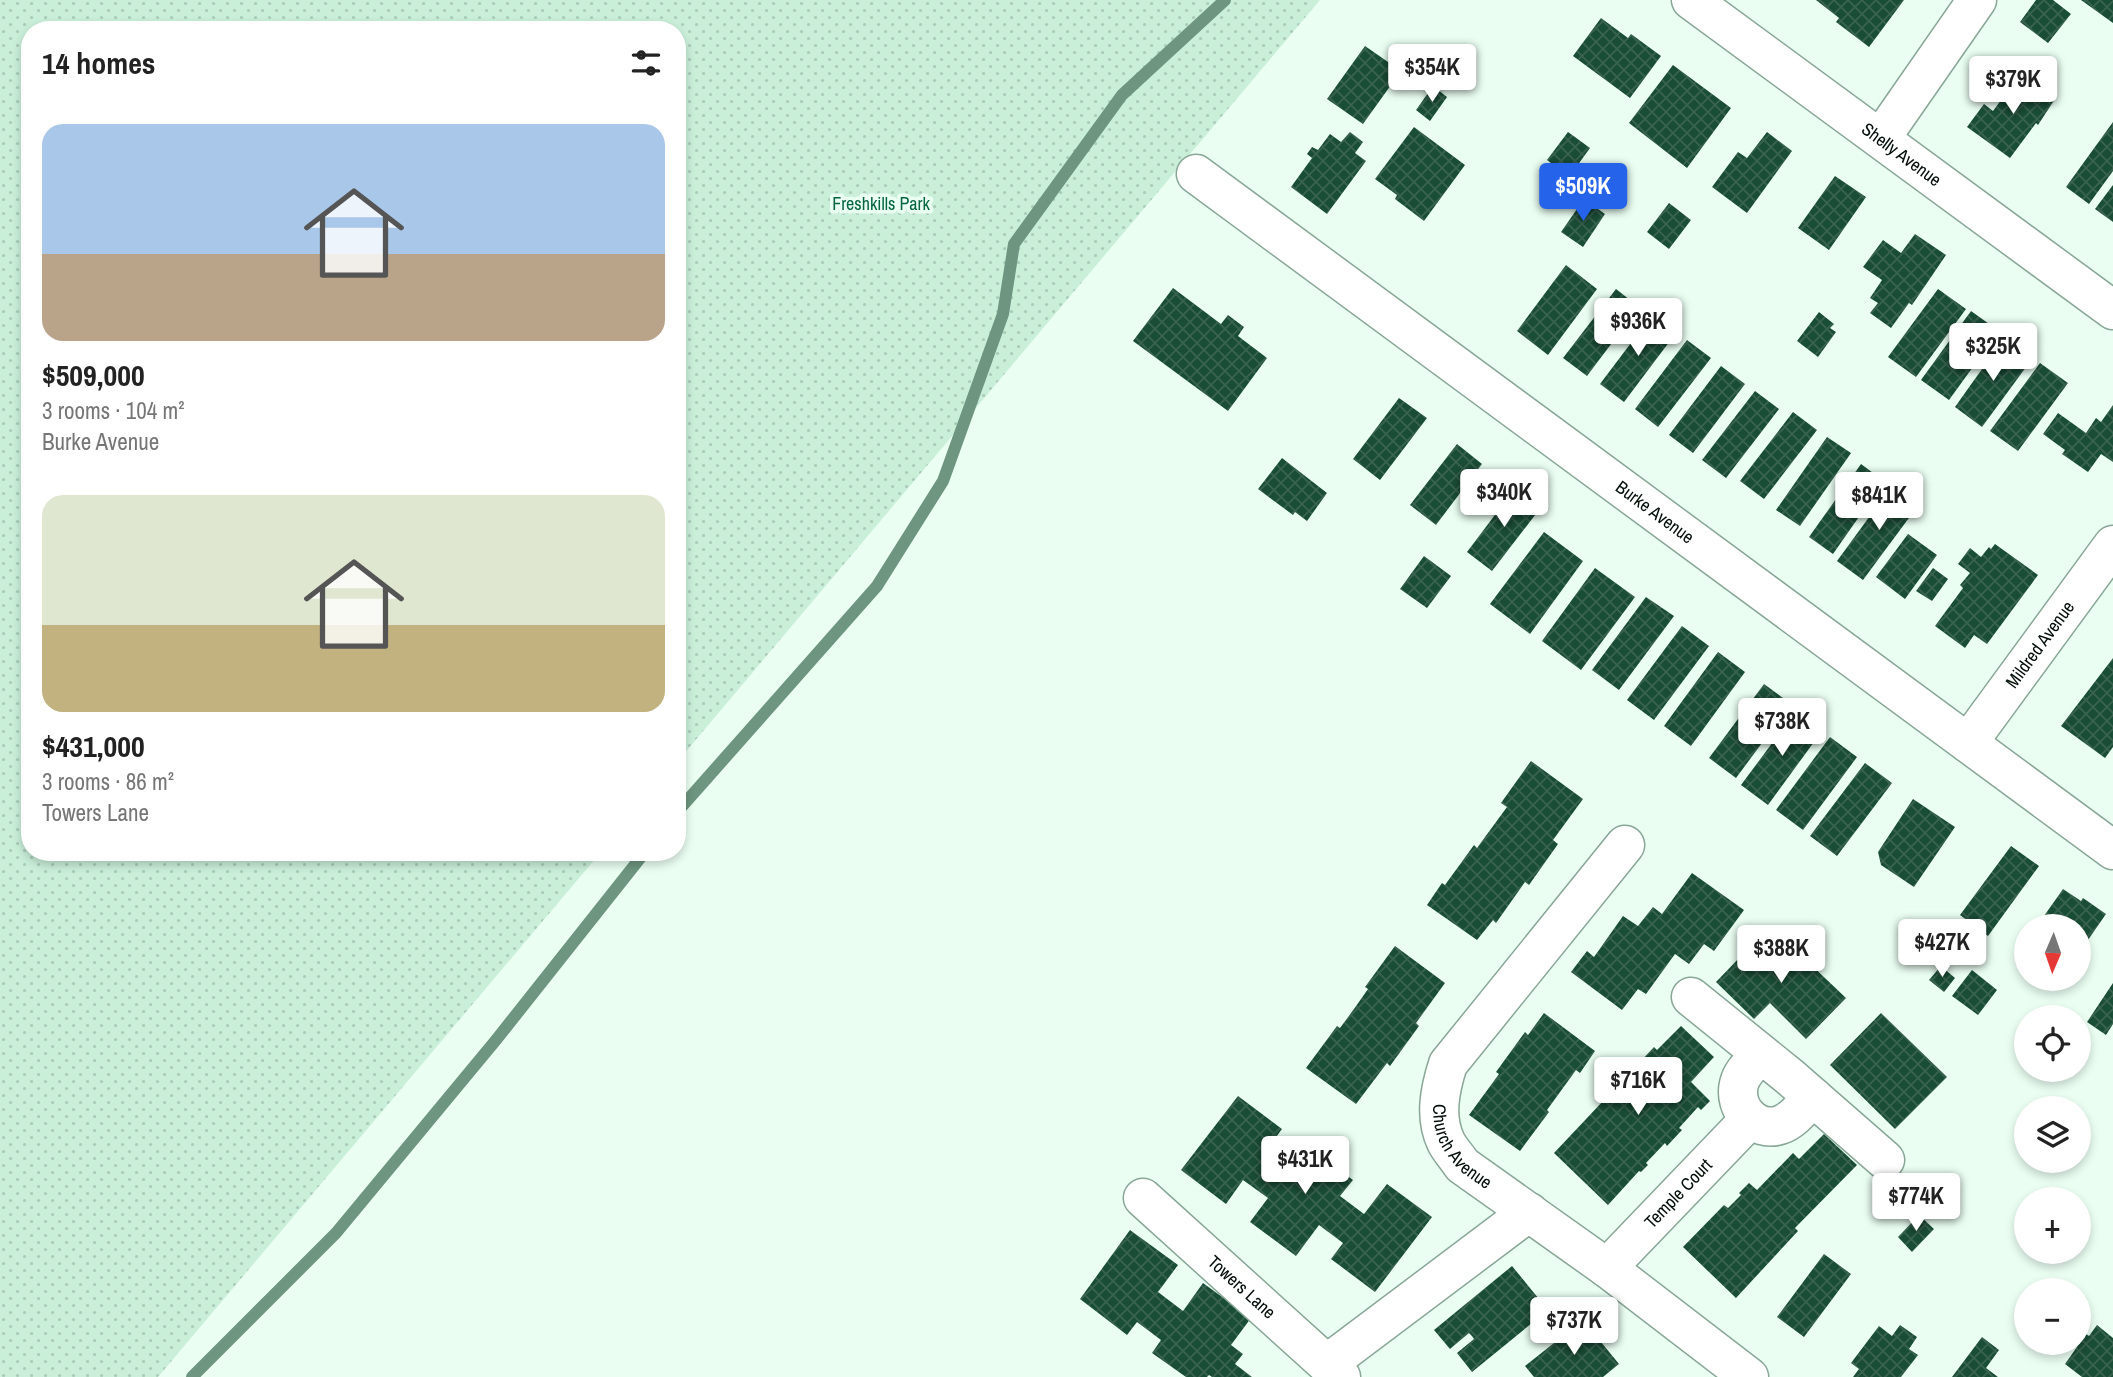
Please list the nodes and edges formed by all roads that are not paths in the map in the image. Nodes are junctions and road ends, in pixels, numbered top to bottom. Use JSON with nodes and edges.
{"nodes":[{"id":1,"x":1691,"y":0,"type":"edge"},
{"id":2,"x":1978,"y":0,"type":"edge"},
{"id":3,"x":1881,"y":138,"type":"junction"},
{"id":4,"x":1196,"y":174,"type":"dead end"},
{"id":5,"x":2113,"y":310,"type":"edge"},
{"id":6,"x":2113,"y":545,"type":"edge"},
{"id":7,"x":1968,"y":743,"type":"junction"},
{"id":8,"x":1625,"y":845,"type":"dead end"},
{"id":9,"x":2113,"y":850,"type":"edge"},
{"id":10,"x":1691,"y":997,"type":"dead end"},
{"id":11,"x":1761,"y":1054,"type":"junction"},
{"id":12,"x":1813,"y":1097,"type":"junction"},
{"id":13,"x":1750,"y":1119,"type":"junction"},
{"id":14,"x":1885,"y":1160,"type":"dead end"},
{"id":15,"x":1143,"y":1198,"type":"dead end"},
{"id":16,"x":1529,"y":1212,"type":"junction"},
{"id":17,"x":1607,"y":1268,"type":"junction"},
{"id":18,"x":1334,"y":1371,"type":"edge"},
{"id":19,"x":1749,"y":1377,"type":"edge"}],
"edges":[{"from":1,"to":3,"type":"street","name":"Shelly Avenue"},
{"from":2,"to":3,"type":"street"},
{"from":3,"to":5,"type":"street","name":"Shelly Avenue"},
{"from":4,"to":7,"type":"street","name":"Burke Avenue"},
{"from":6,"to":7,"type":"street","name":"Mildred Avenue"},
{"from":7,"to":9,"type":"street","name":"Burke Avenue"},
{"from":8,"to":16,"type":"street","name":"Church Avenue"},
{"from":10,"to":11,"type":"street"},
{"from":11,"to":12,"type":"street"},
{"from":11,"to":13,"type":"street"},
{"from":12,"to":13,"type":"street"},
{"from":12,"to":14,"type":"street"},
{"from":13,"to":17,"type":"street","name":"Temple Court"},
{"from":15,"to":18,"type":"street","name":"Towers Lane"},
{"from":16,"to":17,"type":"street","name":"Church Avenue"},
{"from":16,"to":18,"type":"street"},
{"from":17,"to":19,"type":"street","name":"Church Avenue"}]}
